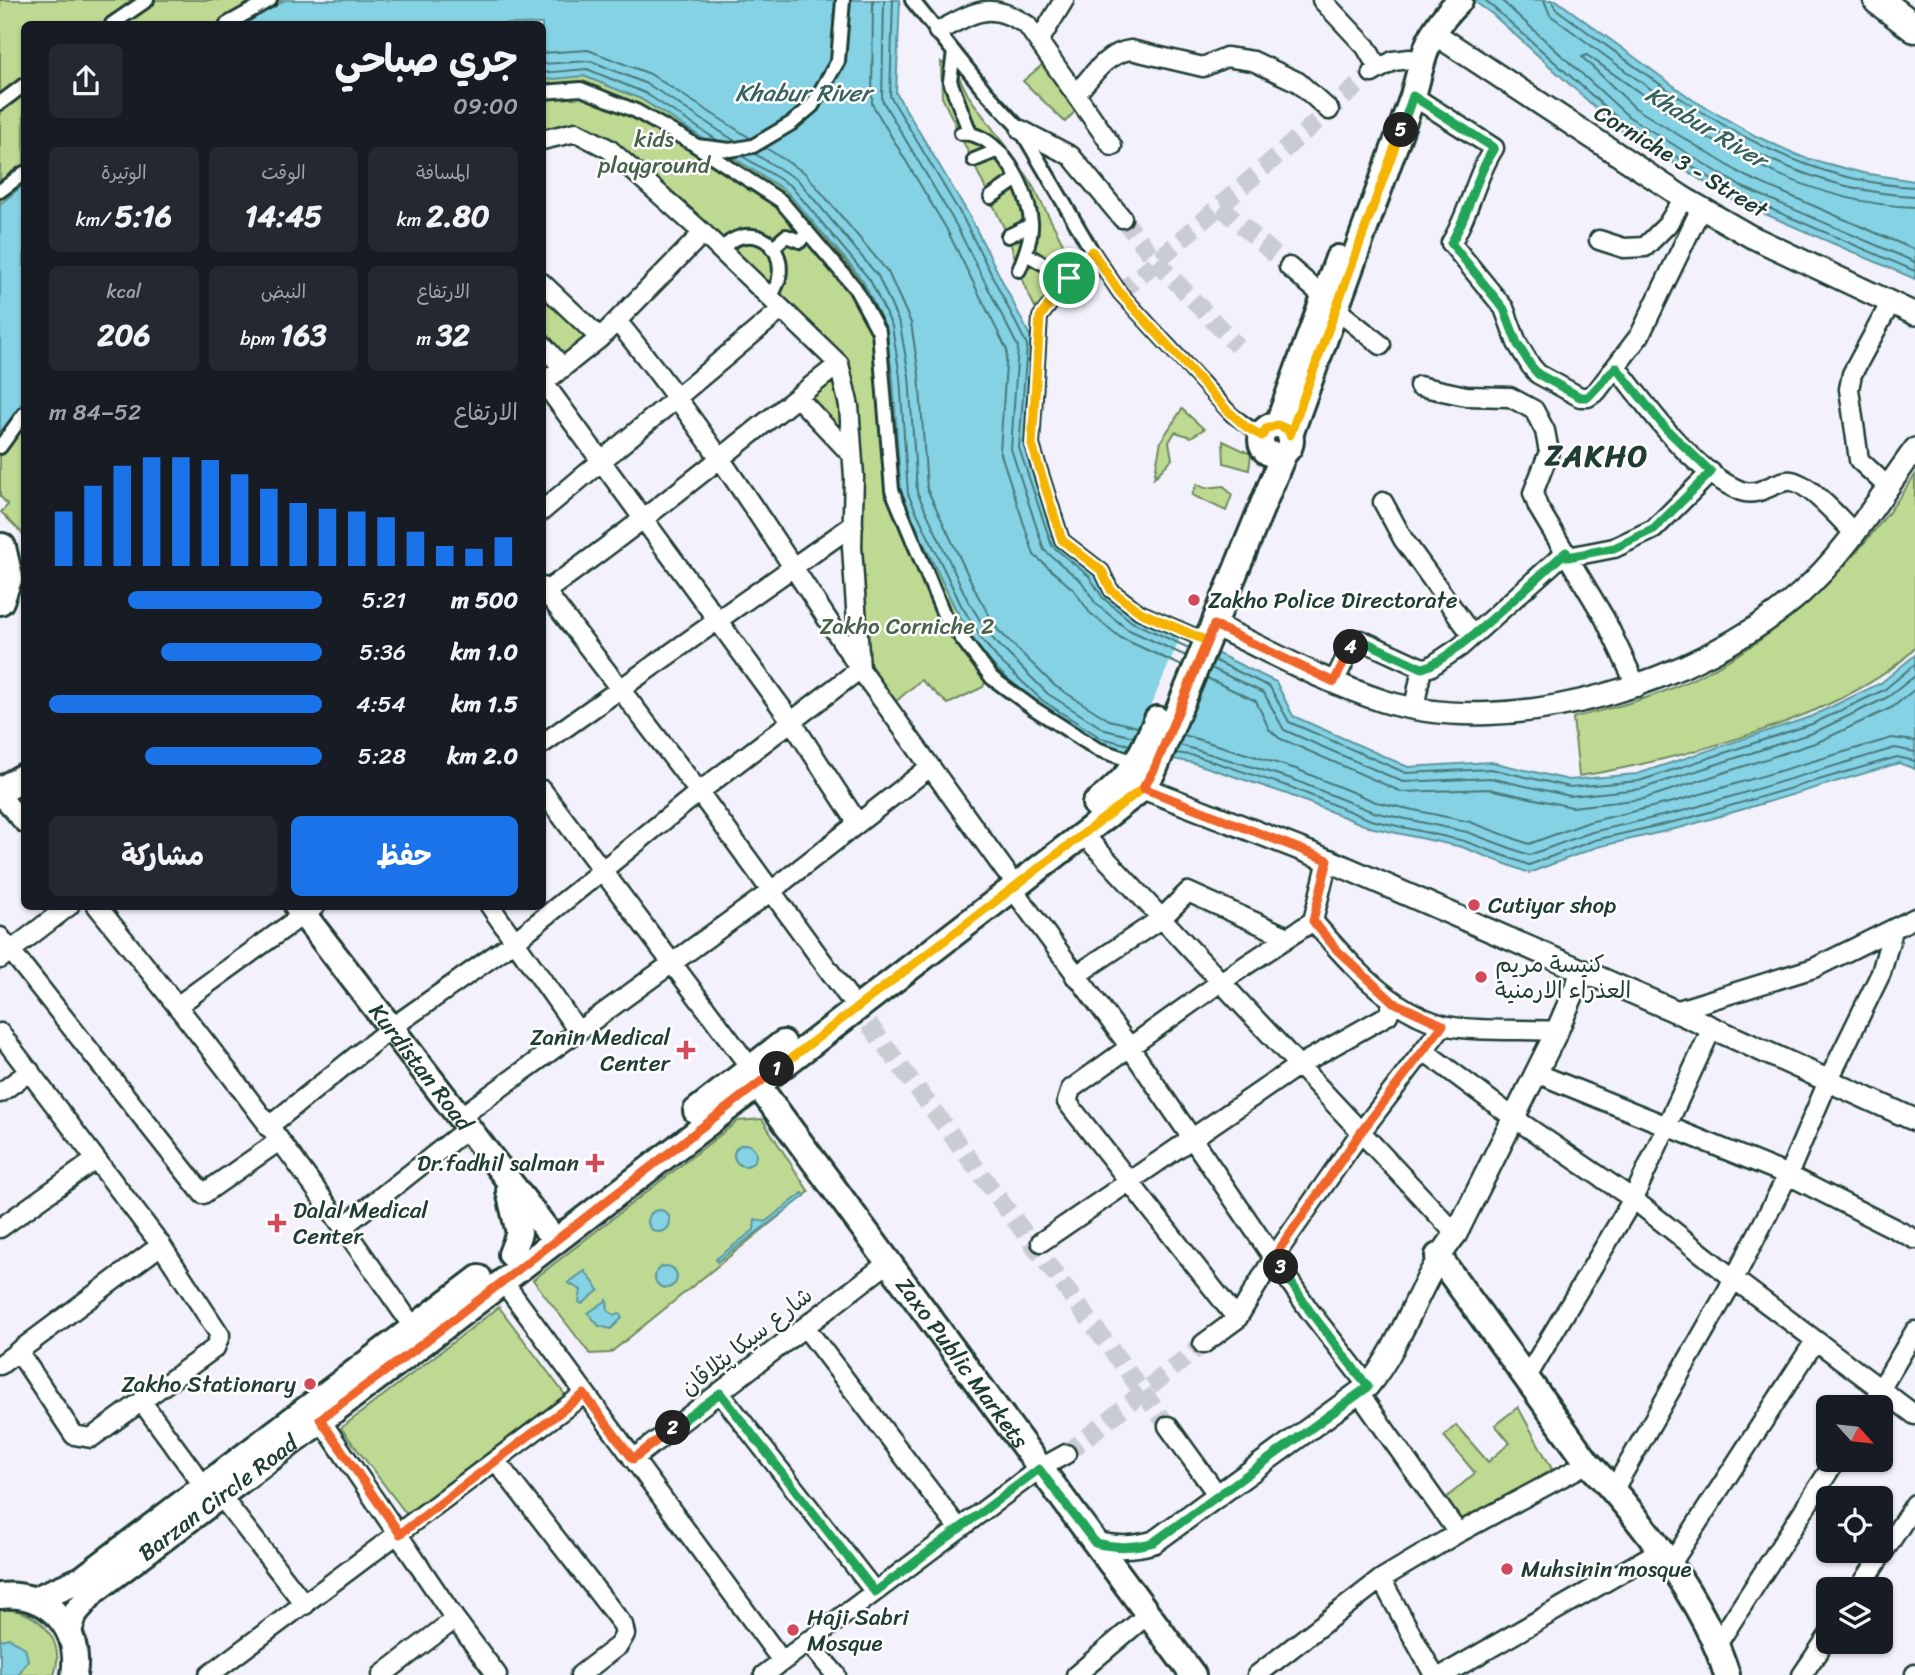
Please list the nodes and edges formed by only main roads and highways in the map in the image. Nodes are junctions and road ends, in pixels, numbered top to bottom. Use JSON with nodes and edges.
{"nodes":[{"id":1,"x":1878,"y":0,"type":"edge"},
{"id":2,"x":1443,"y":10,"type":"edge"},
{"id":3,"x":1915,"y":28,"type":"edge"},
{"id":4,"x":1330,"y":303,"type":"junction"},
{"id":5,"x":1,"y":546,"type":"edge"},
{"id":6,"x":21,"y":566,"type":"edge"},
{"id":7,"x":0,"y":601,"type":"edge"},
{"id":8,"x":21,"y":601,"type":"edge"},
{"id":9,"x":0,"y":608,"type":"edge"},
{"id":10,"x":1145,"y":773,"type":"junction"},
{"id":11,"x":21,"y":779,"type":"edge"},
{"id":12,"x":0,"y":793,"type":"edge"},
{"id":13,"x":1009,"y":880,"type":"junction"},
{"id":14,"x":306,"y":910,"type":"edge"},
{"id":15,"x":747,"y":1081,"type":"junction"},
{"id":16,"x":504,"y":1174,"type":"junction"},
{"id":17,"x":546,"y":1229,"type":"junction"},
{"id":18,"x":511,"y":1254,"type":"junction"},
{"id":19,"x":1438,"y":1255,"type":"road end"},
{"id":20,"x":211,"y":1490,"type":"junction"},
{"id":21,"x":0,"y":1596,"type":"edge"},
{"id":22,"x":35,"y":1599,"type":"junction"},
{"id":23,"x":69,"y":1631,"type":"junction"},
{"id":24,"x":74,"y":1675,"type":"edge"},
{"id":25,"x":1193,"y":1675,"type":"edge"},
{"id":26,"x":1726,"y":1675,"type":"edge"}],
"edges":[{"from":1,"to":3,"type":"highway"},
{"from":2,"to":4,"type":"main road"},
{"from":2,"to":4,"type":"main road"},
{"from":4,"to":10,"type":"main road"},
{"from":5,"to":6,"type":"main road"},
{"from":5,"to":7,"type":"main road"},
{"from":8,"to":9,"type":"main road"},
{"from":10,"to":13,"type":"main road"},
{"from":10,"to":13,"type":"main road"},
{"from":11,"to":12,"type":"main road"},
{"from":13,"to":15,"type":"main road"},
{"from":14,"to":16,"type":"main road","name":"Kurdistan Road"},
{"from":15,"to":17,"type":"main road","name":"Barzan Circle Road"},
{"from":15,"to":20,"type":"main road","name":"Barzan Circle Road"},
{"from":15,"to":25,"type":"main road","name":"Zaxo Public Markets"},
{"from":16,"to":17,"type":"main road","name":"Kurdistan Road"},
{"from":16,"to":18,"type":"main road"},
{"from":17,"to":18,"type":"main road","name":"Barzan Circle Road"},
{"from":18,"to":20,"type":"main road","name":"Barzan Circle Road"},
{"from":19,"to":26,"type":"main road"},
{"from":20,"to":22,"type":"main road"},
{"from":20,"to":23,"type":"main road","name":"Barzan Circle Road"},
{"from":21,"to":22,"type":"main road"},
{"from":22,"to":23,"type":"main road"},
{"from":23,"to":24,"type":"main road"}]}
